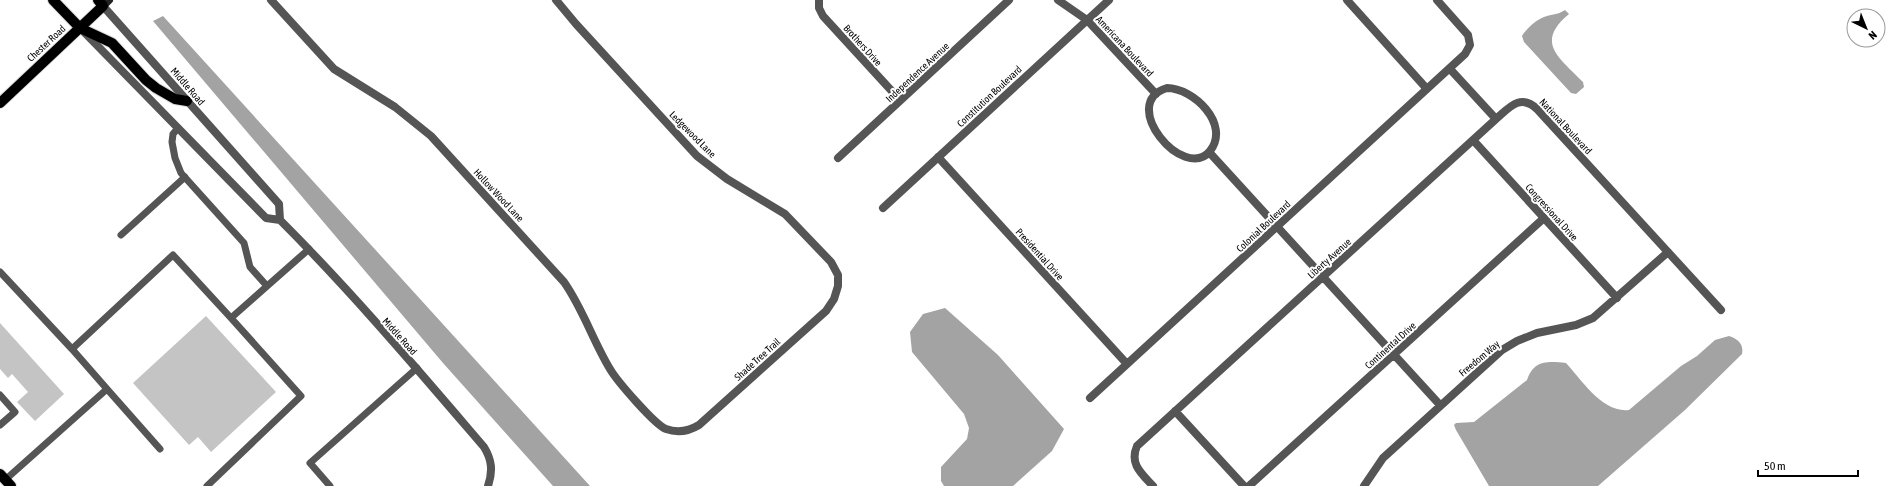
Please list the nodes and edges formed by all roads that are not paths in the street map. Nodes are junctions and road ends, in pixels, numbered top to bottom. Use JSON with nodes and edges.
{"nodes":[{"id":1,"x":53,"y":0,"type":"edge"},
{"id":2,"x":283,"y":0,"type":"edge"},
{"id":3,"x":556,"y":0,"type":"edge"},
{"id":4,"x":819,"y":0,"type":"edge"},
{"id":5,"x":1009,"y":0,"type":"edge"},
{"id":6,"x":1058,"y":0,"type":"edge"},
{"id":7,"x":1109,"y":0,"type":"edge"},
{"id":8,"x":1346,"y":0,"type":"edge"},
{"id":9,"x":1437,"y":0,"type":"edge"},
{"id":10,"x":103,"y":2,"type":"edge"},
{"id":11,"x":274,"y":3,"type":"edge"},
{"id":12,"x":1088,"y":20,"type":"junction"},
{"id":13,"x":80,"y":28,"type":"junction"},
{"id":14,"x":1450,"y":69,"type":"junction"},
{"id":15,"x":1427,"y":89,"type":"junction"},
{"id":16,"x":1156,"y":94,"type":"junction"},
{"id":17,"x":900,"y":100,"type":"junction"},
{"id":18,"x":187,"y":101,"type":"junction"},
{"id":19,"x":0,"y":103,"type":"edge"},
{"id":20,"x":1496,"y":119,"type":"junction"},
{"id":21,"x":178,"y":128,"type":"junction"},
{"id":22,"x":1474,"y":140,"type":"junction"},
{"id":23,"x":1209,"y":152,"type":"junction"},
{"id":24,"x":938,"y":157,"type":"junction"},
{"id":25,"x":838,"y":158,"type":"dead end"},
{"id":26,"x":185,"y":177,"type":"junction"},
{"id":27,"x":883,"y":208,"type":"dead end"},
{"id":28,"x":1544,"y":218,"type":"junction"},
{"id":29,"x":280,"y":220,"type":"junction"},
{"id":30,"x":1277,"y":227,"type":"junction"},
{"id":31,"x":121,"y":235,"type":"dead end"},
{"id":32,"x":309,"y":249,"type":"junction"},
{"id":33,"x":1668,"y":252,"type":"junction"},
{"id":34,"x":0,"y":272,"type":"edge"},
{"id":35,"x":1323,"y":277,"type":"junction"},
{"id":36,"x":266,"y":286,"type":"junction"},
{"id":37,"x":838,"y":286,"type":"joint"},
{"id":38,"x":1616,"y":298,"type":"junction"},
{"id":39,"x":1721,"y":310,"type":"dead end"},
{"id":40,"x":230,"y":318,"type":"junction"},
{"id":41,"x":72,"y":349,"type":"junction"},
{"id":42,"x":1394,"y":355,"type":"junction"},
{"id":43,"x":1127,"y":364,"type":"junction"},
{"id":44,"x":417,"y":368,"type":"junction"},
{"id":45,"x":107,"y":389,"type":"junction"},
{"id":46,"x":0,"y":395,"type":"edge"},
{"id":47,"x":1090,"y":398,"type":"dead end"},
{"id":48,"x":1440,"y":405,"type":"junction"},
{"id":49,"x":1175,"y":411,"type":"junction"},
{"id":50,"x":0,"y":425,"type":"edge"},
{"id":51,"x":677,"y":431,"type":"joint"},
{"id":52,"x":160,"y":449,"type":"dead end"},
{"id":53,"x":6,"y":480,"type":"edge"},
{"id":54,"x":207,"y":486,"type":"edge"},
{"id":55,"x":330,"y":486,"type":"edge"},
{"id":56,"x":488,"y":486,"type":"edge"},
{"id":57,"x":1153,"y":486,"type":"edge"},
{"id":58,"x":1244,"y":486,"type":"edge"},
{"id":59,"x":1250,"y":486,"type":"edge"},
{"id":60,"x":1364,"y":486,"type":"edge"}],
"edges":[{"from":1,"to":13,"type":"main road"},
{"from":2,"to":11,"type":"street"},
{"from":3,"to":37,"type":"street","name":"Ledgewood Lane"},
{"from":4,"to":17,"type":"street","name":"Brothers Drive"},
{"from":5,"to":17,"type":"street","name":"Independence Avenue"},
{"from":6,"to":12,"type":"street","name":"Americana Boulevard"},
{"from":7,"to":12,"type":"street","name":"Constitution Boulevard"},
{"from":8,"to":15,"type":"street"},
{"from":9,"to":14,"type":"street"},
{"from":10,"to":13,"type":"main road","name":"Chester Road"},
{"from":10,"to":18,"type":"street","name":"Middle Road"},
{"from":11,"to":51,"type":"street","name":"Hollow Wood Lane"},
{"from":12,"to":16,"type":"street","name":"Americana Boulevard"},
{"from":12,"to":24,"type":"street","name":"Constitution Boulevard"},
{"from":13,"to":18,"type":"main road"},
{"from":13,"to":19,"type":"main road","name":"Chester Road"},
{"from":13,"to":21,"type":"street","name":"Middle Road"},
{"from":14,"to":15,"type":"street","name":"Colonial Boulevard"},
{"from":14,"to":20,"type":"street"},
{"from":15,"to":30,"type":"street","name":"Colonial Boulevard"},
{"from":16,"to":23,"type":"street"},
{"from":16,"to":23,"type":"street"},
{"from":17,"to":25,"type":"street","name":"Independence Avenue"},
{"from":18,"to":29,"type":"street","name":"Middle Road"},
{"from":20,"to":22,"type":"street","name":"Liberty Avenue"},
{"from":20,"to":33,"type":"street","name":"National Boulevard"},
{"from":21,"to":26,"type":"lane"},
{"from":21,"to":29,"type":"street","name":"Middle Road"},
{"from":22,"to":28,"type":"street","name":"Congressional Drive"},
{"from":22,"to":35,"type":"street","name":"Liberty Avenue"},
{"from":23,"to":30,"type":"street"},
{"from":24,"to":27,"type":"street","name":"Constitution Boulevard"},
{"from":24,"to":43,"type":"street","name":"Presidential Drive"},
{"from":26,"to":31,"type":"lane"},
{"from":26,"to":36,"type":"lane"},
{"from":28,"to":38,"type":"street","name":"Congressional Drive"},
{"from":28,"to":42,"type":"street","name":"Continental Drive"},
{"from":29,"to":32,"type":"street","name":"Middle Road"},
{"from":30,"to":35,"type":"street"},
{"from":30,"to":43,"type":"street","name":"Colonial Boulevard"},
{"from":32,"to":36,"type":"lane"},
{"from":32,"to":44,"type":"street","name":"Middle Road"},
{"from":33,"to":38,"type":"street","name":"Freedom Way"},
{"from":33,"to":39,"type":"street","name":"National Boulevard"},
{"from":34,"to":41,"type":"lane"},
{"from":35,"to":42,"type":"street"},
{"from":35,"to":49,"type":"street","name":"Liberty Avenue"},
{"from":36,"to":40,"type":"lane"},
{"from":37,"to":51,"type":"street","name":"Shade Tree Trail"},
{"from":38,"to":48,"type":"street","name":"Freedom Way"},
{"from":40,"to":41,"type":"lane"},
{"from":40,"to":54,"type":"lane"},
{"from":41,"to":45,"type":"lane"},
{"from":42,"to":48,"type":"street"},
{"from":42,"to":59,"type":"street","name":"Continental Drive"},
{"from":43,"to":47,"type":"street","name":"Colonial Boulevard"},
{"from":44,"to":55,"type":"lane"},
{"from":44,"to":56,"type":"street","name":"Middle Road"},
{"from":45,"to":52,"type":"lane"},
{"from":45,"to":53,"type":"lane"},
{"from":46,"to":50,"type":"lane"},
{"from":48,"to":60,"type":"street","name":"Freedom Way"},
{"from":49,"to":57,"type":"street","name":"Liberty Avenue"},
{"from":49,"to":58,"type":"street"}]}
